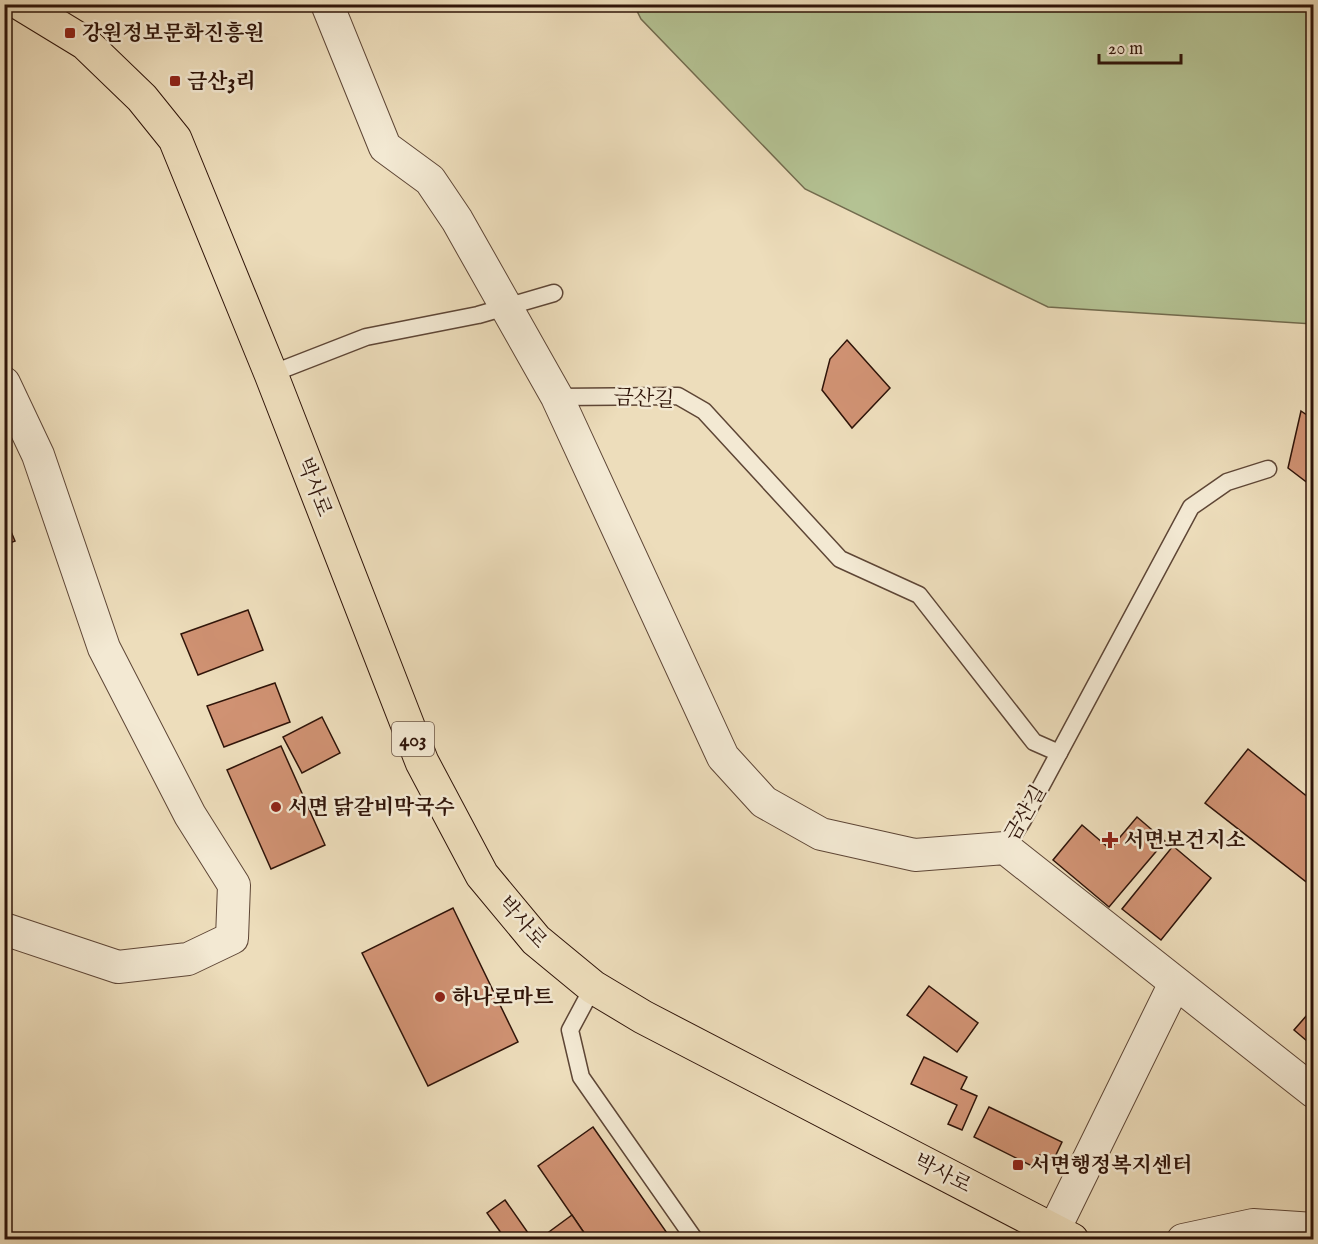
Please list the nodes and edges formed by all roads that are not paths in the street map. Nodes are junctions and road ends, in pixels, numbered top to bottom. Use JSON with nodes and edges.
{"nodes":[{"id":1,"x":327,"y":4,"type":"edge"},
{"id":2,"x":35,"y":7,"type":"edge"},
{"id":3,"x":554,"y":294,"type":"dead end"},
{"id":4,"x":504,"y":307,"type":"junction"},
{"id":5,"x":271,"y":374,"type":"junction"},
{"id":6,"x":4,"y":383,"type":"edge"},
{"id":7,"x":556,"y":397,"type":"junction"},
{"id":8,"x":1268,"y":469,"type":"dead end"},
{"id":9,"x":1059,"y":753,"type":"junction"},
{"id":10,"x":1005,"y":848,"type":"junction"},
{"id":11,"x":4,"y":929,"type":"edge"},
{"id":12,"x":1175,"y":983,"type":"junction"},
{"id":13,"x":593,"y":987,"type":"junction"},
{"id":14,"x":1314,"y":1092,"type":"edge"},
{"id":15,"x":1314,"y":1229,"type":"edge"},
{"id":16,"x":1063,"y":1235,"type":"edge"},
{"id":17,"x":695,"y":1239,"type":"edge"},
{"id":18,"x":1183,"y":1239,"type":"edge"}],
"edges":[{"from":1,"to":4,"type":"street"},
{"from":2,"to":5,"type":"main road","name":"박사로","number":"403"},
{"from":3,"to":4,"type":"lane"},
{"from":4,"to":5,"type":"lane"},
{"from":4,"to":7,"type":"street"},
{"from":5,"to":13,"type":"main road","name":"박사로","number":"403"},
{"from":6,"to":11,"type":"street"},
{"from":7,"to":9,"type":"lane","name":"금산길"},
{"from":7,"to":10,"type":"street"},
{"from":8,"to":9,"type":"lane","name":"금산길"},
{"from":9,"to":10,"type":"lane","name":"금산길"},
{"from":10,"to":12,"type":"street","name":"금산길"},
{"from":12,"to":14,"type":"street","name":"금산길"},
{"from":12,"to":16,"type":"street"},
{"from":13,"to":16,"type":"main road","name":"박사로","number":"403"},
{"from":13,"to":17,"type":"lane"},
{"from":15,"to":18,"type":"street"}]}
